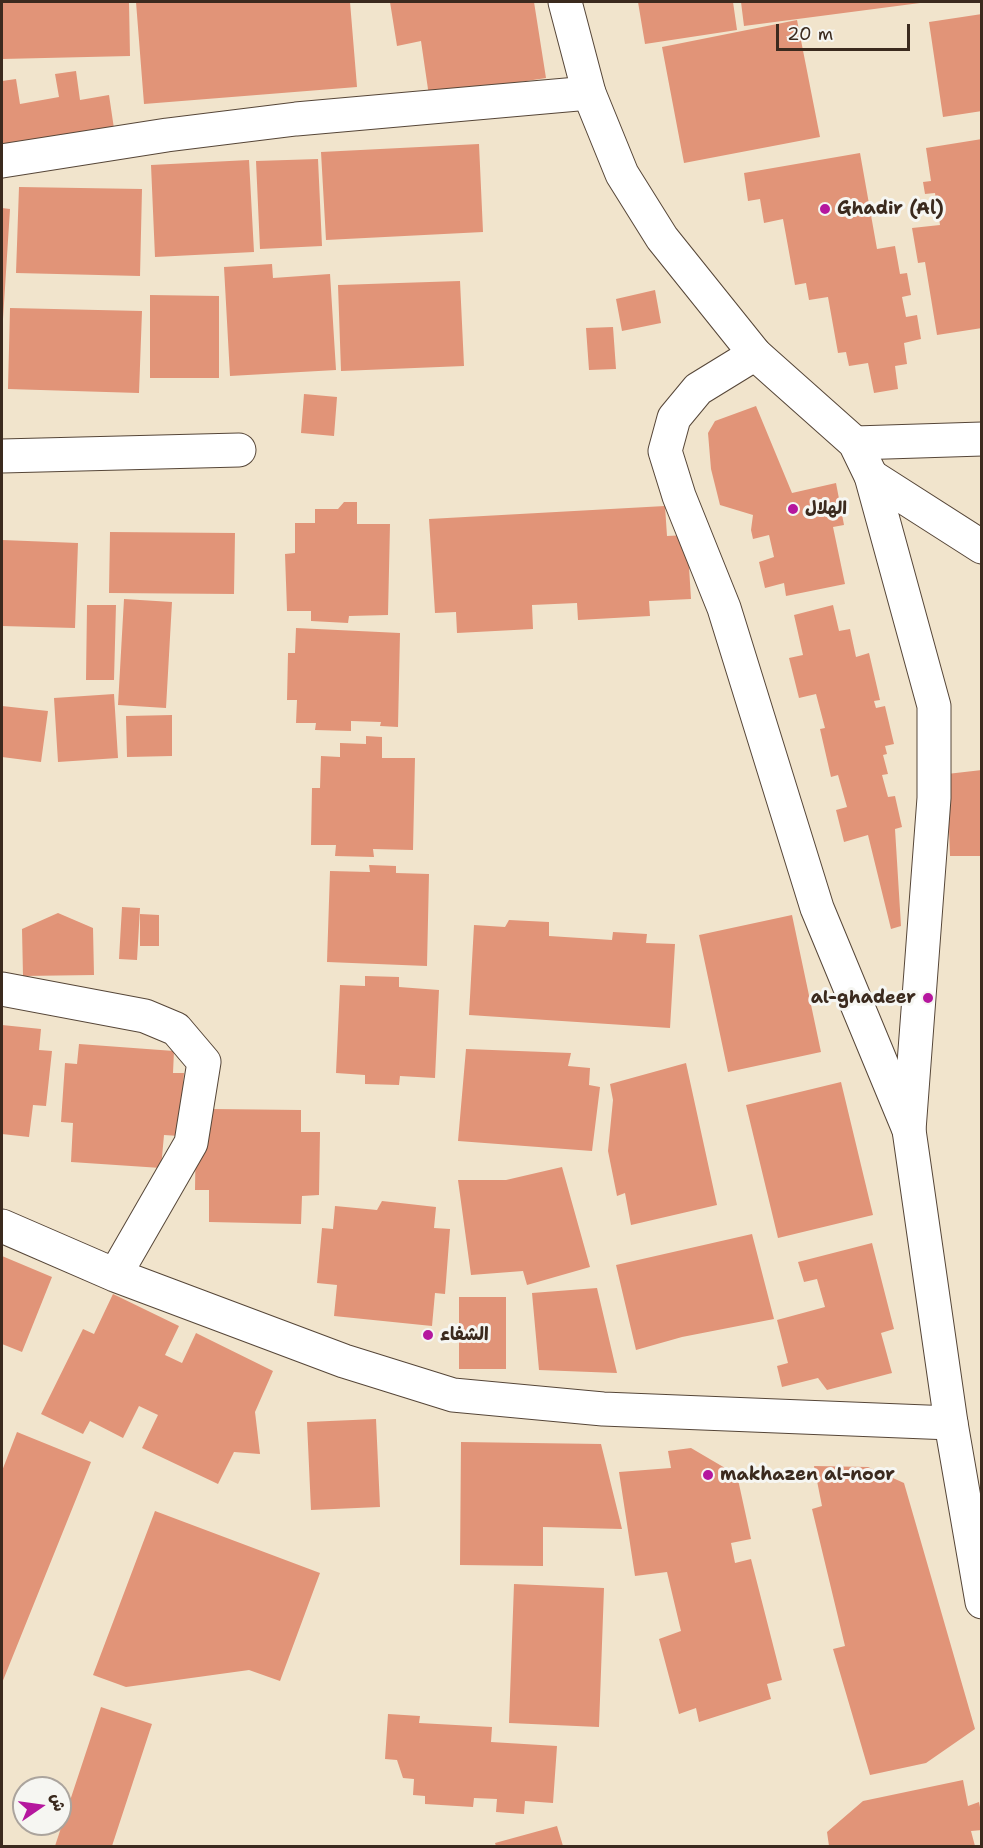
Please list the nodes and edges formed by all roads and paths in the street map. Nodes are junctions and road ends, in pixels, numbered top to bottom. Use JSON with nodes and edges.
{"nodes":[{"id":1,"x":565,"y":2,"type":"edge"},
{"id":2,"x":589,"y":93,"type":"junction"},
{"id":3,"x":2,"y":161,"type":"edge"},
{"id":4,"x":755,"y":354,"type":"junction"},
{"id":5,"x":981,"y":439,"type":"edge"},
{"id":6,"x":855,"y":443,"type":"junction"},
{"id":7,"x":239,"y":450,"type":"dead end"},
{"id":8,"x":2,"y":456,"type":"edge"},
{"id":9,"x":871,"y":476,"type":"junction"},
{"id":10,"x":981,"y":547,"type":"edge"},
{"id":11,"x":2,"y":989,"type":"edge"},
{"id":12,"x":909,"y":1130,"type":"junction"},
{"id":13,"x":2,"y":1226,"type":"edge"},
{"id":14,"x":115,"y":1275,"type":"junction"},
{"id":15,"x":951,"y":1423,"type":"junction"},
{"id":16,"x":981,"y":1602,"type":"edge"}],
"edges":[{"from":1,"to":2,"type":"street"},
{"from":2,"to":3,"type":"street"},
{"from":2,"to":4,"type":"street"},
{"from":4,"to":6,"type":"street"},
{"from":4,"to":12,"type":"street"},
{"from":5,"to":6,"type":"street"},
{"from":6,"to":9,"type":"street"},
{"from":7,"to":8,"type":"street"},
{"from":9,"to":10,"type":"street"},
{"from":9,"to":12,"type":"street"},
{"from":11,"to":14,"type":"street"},
{"from":12,"to":15,"type":"street"},
{"from":13,"to":14,"type":"street"},
{"from":14,"to":15,"type":"street"},
{"from":15,"to":16,"type":"street"}]}
